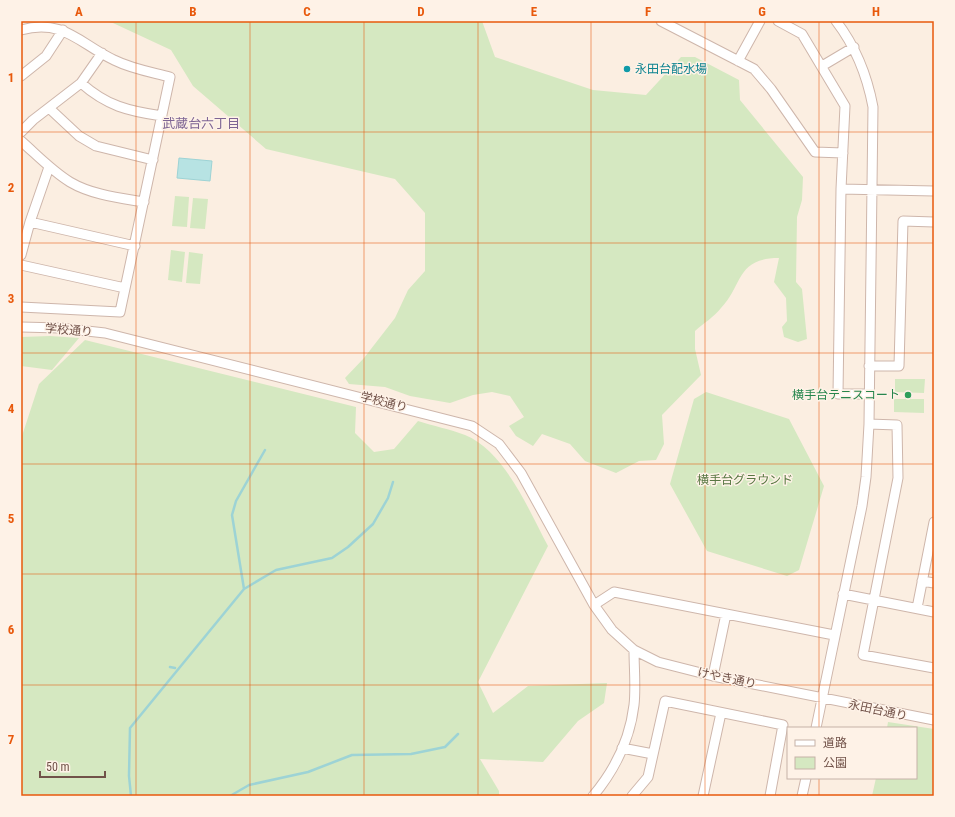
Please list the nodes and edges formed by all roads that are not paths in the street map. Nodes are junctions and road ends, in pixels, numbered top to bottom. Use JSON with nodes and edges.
{"nodes":[{"id":1,"x":661,"y":21,"type":"edge"},
{"id":2,"x":760,"y":21,"type":"edge"},
{"id":3,"x":778,"y":21,"type":"edge"},
{"id":4,"x":836,"y":21,"type":"edge"},
{"id":5,"x":21,"y":30,"type":"edge"},
{"id":6,"x":63,"y":30,"type":"junction"},
{"id":7,"x":854,"y":47,"type":"junction"},
{"id":8,"x":102,"y":53,"type":"junction"},
{"id":9,"x":738,"y":62,"type":"junction"},
{"id":10,"x":822,"y":66,"type":"junction"},
{"id":11,"x":21,"y":76,"type":"edge"},
{"id":12,"x":80,"y":83,"type":"junction"},
{"id":13,"x":49,"y":108,"type":"junction"},
{"id":14,"x":162,"y":116,"type":"junction"},
{"id":15,"x":21,"y":132,"type":"edge"},
{"id":16,"x":21,"y":141,"type":"edge"},
{"id":17,"x":843,"y":153,"type":"junction"},
{"id":18,"x":153,"y":160,"type":"junction"},
{"id":19,"x":49,"y":167,"type":"junction"},
{"id":20,"x":841,"y":190,"type":"junction"},
{"id":21,"x":873,"y":190,"type":"junction"},
{"id":22,"x":934,"y":191,"type":"edge"},
{"id":23,"x":144,"y":202,"type":"junction"},
{"id":24,"x":30,"y":222,"type":"junction"},
{"id":25,"x":934,"y":222,"type":"edge"},
{"id":26,"x":135,"y":246,"type":"junction"},
{"id":27,"x":21,"y":256,"type":"edge"},
{"id":28,"x":21,"y":265,"type":"edge"},
{"id":29,"x":125,"y":288,"type":"junction"},
{"id":30,"x":21,"y":307,"type":"edge"},
{"id":31,"x":21,"y":327,"type":"edge"},
{"id":32,"x":869,"y":366,"type":"junction"},
{"id":33,"x":869,"y":394,"type":"junction"},
{"id":34,"x":869,"y":424,"type":"junction"},
{"id":35,"x":934,"y":527,"type":"edge"},
{"id":36,"x":922,"y":580,"type":"junction"},
{"id":37,"x":934,"y":583,"type":"edge"},
{"id":38,"x":843,"y":594,"type":"junction"},
{"id":39,"x":873,"y":600,"type":"junction"},
{"id":40,"x":594,"y":605,"type":"junction"},
{"id":41,"x":917,"y":608,"type":"junction"},
{"id":42,"x":934,"y":612,"type":"edge"},
{"id":43,"x":726,"y":614,"type":"junction"},
{"id":44,"x":834,"y":636,"type":"junction"},
{"id":45,"x":634,"y":650,"type":"junction"},
{"id":46,"x":934,"y":668,"type":"edge"},
{"id":47,"x":713,"y":676,"type":"junction"},
{"id":48,"x":822,"y":698,"type":"junction"},
{"id":49,"x":721,"y":713,"type":"junction"},
{"id":50,"x":934,"y":720,"type":"edge"},
{"id":51,"x":816,"y":727,"type":"edge"},
{"id":52,"x":622,"y":748,"type":"junction"},
{"id":53,"x":653,"y":754,"type":"junction"},
{"id":54,"x":806,"y":779,"type":"edge"},
{"id":55,"x":593,"y":796,"type":"edge"},
{"id":56,"x":632,"y":796,"type":"edge"},
{"id":57,"x":703,"y":796,"type":"edge"},
{"id":58,"x":770,"y":796,"type":"edge"},
{"id":59,"x":802,"y":796,"type":"edge"}],
"edges":[{"from":1,"to":9,"type":"street"},
{"from":2,"to":9,"type":"street"},
{"from":3,"to":10,"type":"street"},
{"from":4,"to":7,"type":"street"},
{"from":5,"to":6,"type":"street"},
{"from":6,"to":8,"type":"street"},
{"from":6,"to":11,"type":"street"},
{"from":7,"to":10,"type":"street"},
{"from":7,"to":21,"type":"street"},
{"from":8,"to":12,"type":"street"},
{"from":8,"to":14,"type":"street"},
{"from":9,"to":17,"type":"street"},
{"from":10,"to":17,"type":"street"},
{"from":12,"to":13,"type":"street"},
{"from":12,"to":14,"type":"street"},
{"from":13,"to":15,"type":"street"},
{"from":13,"to":18,"type":"street"},
{"from":14,"to":18,"type":"street"},
{"from":16,"to":19,"type":"street"},
{"from":17,"to":20,"type":"street"},
{"from":18,"to":23,"type":"street"},
{"from":19,"to":23,"type":"street"},
{"from":19,"to":24,"type":"street"},
{"from":20,"to":21,"type":"street"},
{"from":20,"to":33,"type":"street"},
{"from":21,"to":22,"type":"street"},
{"from":21,"to":32,"type":"street"},
{"from":23,"to":26,"type":"street"},
{"from":24,"to":26,"type":"street"},
{"from":24,"to":27,"type":"street"},
{"from":25,"to":32,"type":"street"},
{"from":26,"to":29,"type":"street"},
{"from":28,"to":29,"type":"street"},
{"from":29,"to":30,"type":"street"},
{"from":31,"to":40,"type":"street","name":"学校通り"},
{"from":32,"to":33,"type":"street"},
{"from":33,"to":34,"type":"street"},
{"from":34,"to":38,"type":"street"},
{"from":34,"to":39,"type":"street"},
{"from":35,"to":36,"type":"street"},
{"from":36,"to":37,"type":"street"},
{"from":36,"to":41,"type":"street"},
{"from":38,"to":39,"type":"street"},
{"from":38,"to":44,"type":"street"},
{"from":39,"to":41,"type":"street"},
{"from":39,"to":46,"type":"street"},
{"from":40,"to":43,"type":"street"},
{"from":40,"to":45,"type":"street","name":"学校通り"},
{"from":41,"to":42,"type":"street"},
{"from":43,"to":44,"type":"street"},
{"from":43,"to":47,"type":"street"},
{"from":44,"to":48,"type":"street"},
{"from":45,"to":47,"type":"street","name":"けやき通り"},
{"from":45,"to":52,"type":"street"},
{"from":47,"to":48,"type":"street","name":"けやき通り"},
{"from":48,"to":50,"type":"street","name":"永田台通り"},
{"from":48,"to":51,"type":"street"},
{"from":49,"to":53,"type":"street"},
{"from":49,"to":57,"type":"street"},
{"from":49,"to":58,"type":"street"},
{"from":52,"to":53,"type":"street"},
{"from":52,"to":55,"type":"street"},
{"from":53,"to":56,"type":"street"},
{"from":54,"to":59,"type":"street"}]}
